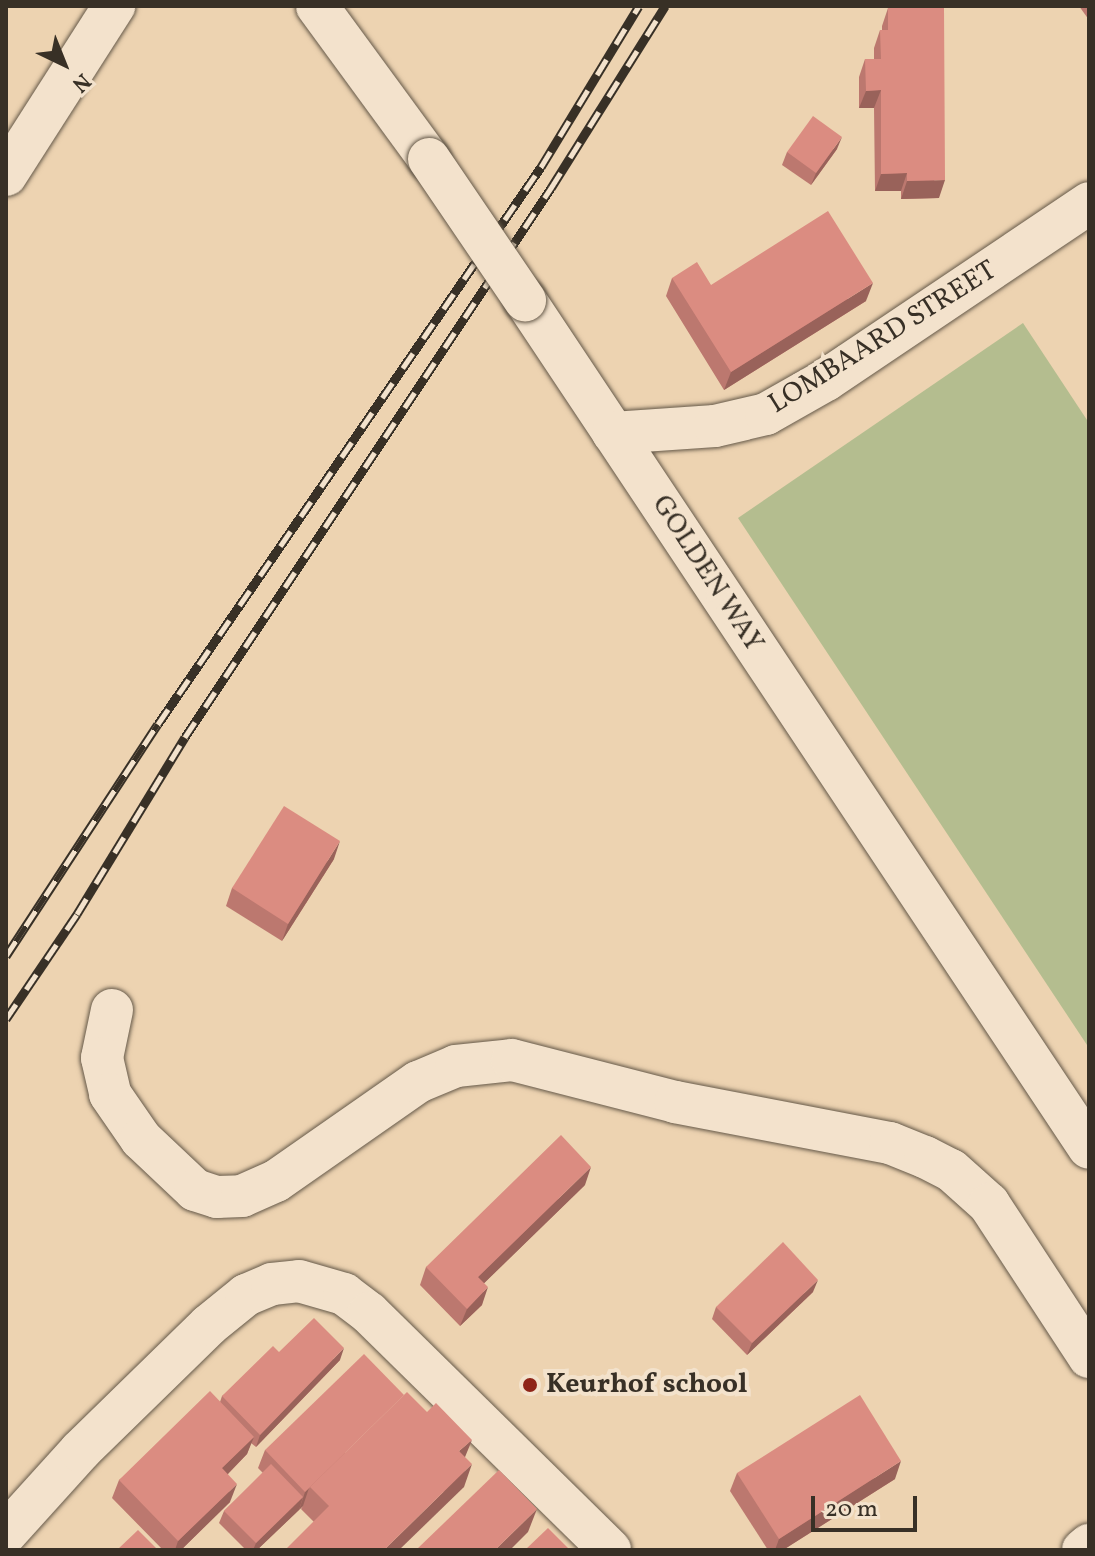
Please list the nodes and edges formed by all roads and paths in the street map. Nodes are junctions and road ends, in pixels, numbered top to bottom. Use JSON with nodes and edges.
{"nodes":[{"id":1,"x":114,"y":6,"type":"edge"},
{"id":2,"x":317,"y":6,"type":"edge"},
{"id":3,"x":6,"y":175,"type":"edge"},
{"id":4,"x":1089,"y":203,"type":"edge"},
{"id":5,"x":613,"y":433,"type":"junction"},
{"id":6,"x":112,"y":1010,"type":"dead end"},
{"id":7,"x":1089,"y":1148,"type":"edge"},
{"id":8,"x":1089,"y":1357,"type":"edge"},
{"id":9,"x":6,"y":1533,"type":"edge"},
{"id":10,"x":1089,"y":1545,"type":"edge"},
{"id":11,"x":610,"y":1550,"type":"edge"},
{"id":12,"x":1083,"y":1550,"type":"edge"}],
"edges":[{"from":1,"to":3,"type":"street"},
{"from":2,"to":5,"type":"street","name":"GOLDEN WAY","bridge":true},
{"from":4,"to":5,"type":"street","name":"LOMBAARD STREET"},
{"from":5,"to":7,"type":"street","name":"GOLDEN WAY"},
{"from":6,"to":8,"type":"street"},
{"from":9,"to":11,"type":"street"},
{"from":10,"to":12,"type":"street"}]}
